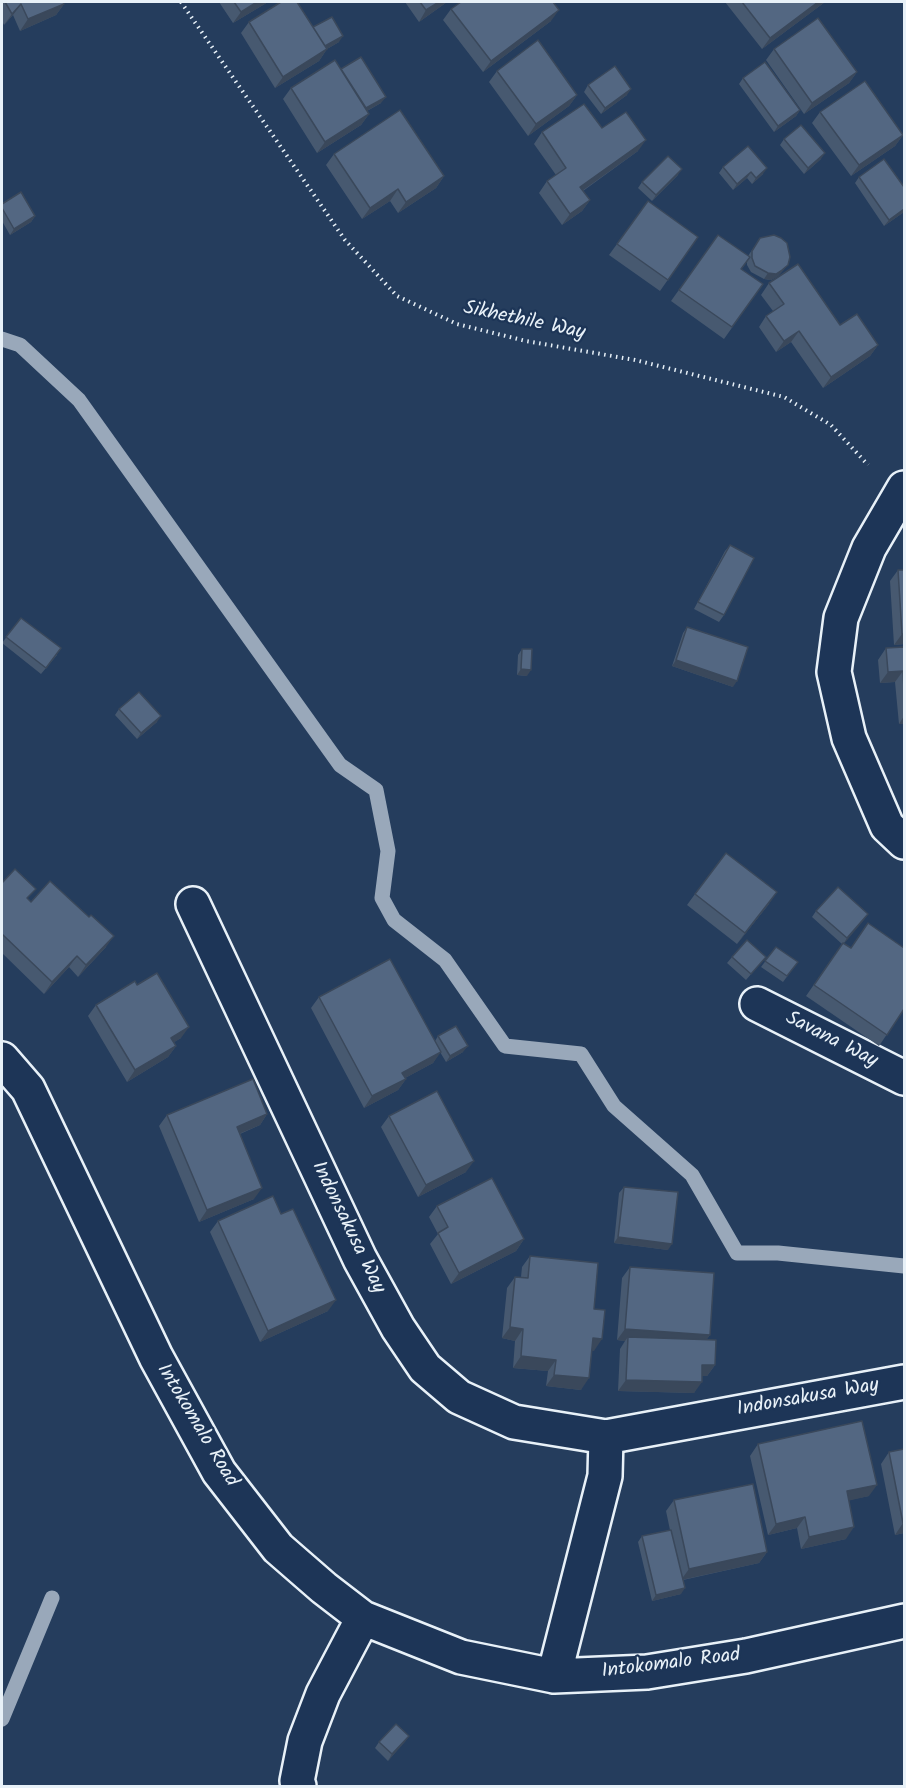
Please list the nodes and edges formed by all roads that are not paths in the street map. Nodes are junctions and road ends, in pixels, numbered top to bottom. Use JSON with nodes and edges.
{"nodes":[{"id":1,"x":902,"y":493,"type":"edge"},
{"id":2,"x":904,"y":842,"type":"edge"},
{"id":3,"x":194,"y":904,"type":"dead end"},
{"id":4,"x":757,"y":1004,"type":"dead end"},
{"id":5,"x":2,"y":1059,"type":"edge"},
{"id":6,"x":904,"y":1078,"type":"edge"},
{"id":7,"x":904,"y":1382,"type":"edge"},
{"id":8,"x":606,"y":1437,"type":"junction"},
{"id":9,"x":363,"y":1618,"type":"junction"},
{"id":10,"x":904,"y":1621,"type":"edge"},
{"id":11,"x":554,"y":1676,"type":"junction"},
{"id":12,"x":299,"y":1786,"type":"edge"}],
"edges":[{"from":1,"to":2,"type":"street"},
{"from":3,"to":8,"type":"street","name":"Indonsakusa Way"},
{"from":4,"to":6,"type":"street","name":"Savana Way"},
{"from":5,"to":9,"type":"street","name":"Intokomalo Road"},
{"from":7,"to":8,"type":"street","name":"Indonsakusa Way"},
{"from":8,"to":11,"type":"street"},
{"from":9,"to":11,"type":"street","name":"Intokomalo Road"},
{"from":9,"to":12,"type":"street"},
{"from":10,"to":11,"type":"street","name":"Intokomalo Road"}]}
